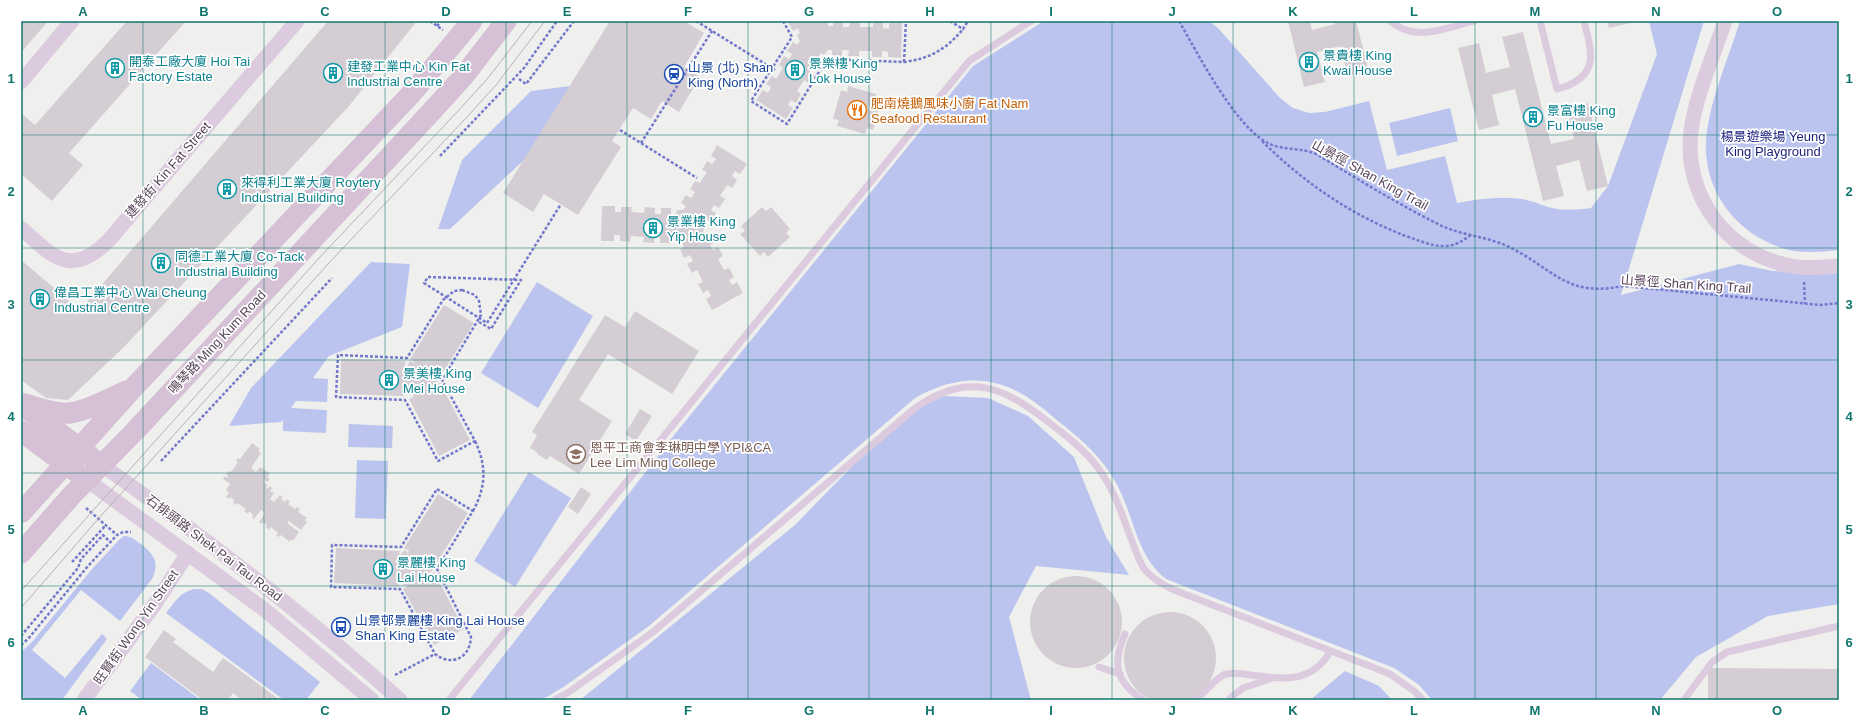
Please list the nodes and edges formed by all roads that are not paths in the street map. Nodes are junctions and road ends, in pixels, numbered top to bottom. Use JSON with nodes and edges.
{"nodes":[{"id":1,"x":72,"y":21,"type":"edge"},
{"id":2,"x":297,"y":21,"type":"edge"},
{"id":3,"x":472,"y":21,"type":"edge"},
{"id":4,"x":506,"y":21,"type":"edge"},
{"id":5,"x":1031,"y":21,"type":"edge"},
{"id":6,"x":1390,"y":21,"type":"edge"},
{"id":7,"x":1474,"y":21,"type":"edge"},
{"id":8,"x":1540,"y":21,"type":"edge"},
{"id":9,"x":1584,"y":21,"type":"edge"},
{"id":10,"x":1725,"y":21,"type":"edge"},
{"id":11,"x":21,"y":82,"type":"edge"},
{"id":12,"x":21,"y":228,"type":"edge"},
{"id":13,"x":1839,"y":266,"type":"edge"},
{"id":14,"x":135,"y":386,"type":"junction"},
{"id":15,"x":21,"y":403,"type":"edge"},
{"id":16,"x":21,"y":431,"type":"edge"},
{"id":17,"x":79,"y":448,"type":"junction"},
{"id":18,"x":64,"y":464,"type":"junction"},
{"id":19,"x":102,"y":465,"type":"junction"},
{"id":20,"x":87,"y":480,"type":"junction"},
{"id":21,"x":21,"y":513,"type":"edge"},
{"id":22,"x":21,"y":552,"type":"edge"},
{"id":23,"x":188,"y":553,"type":"junction"},
{"id":24,"x":1839,"y":626,"type":"edge"},
{"id":25,"x":1126,"y":634,"type":"dead end"},
{"id":26,"x":1330,"y":652,"type":"junction"},
{"id":27,"x":1099,"y":667,"type":"dead end"},
{"id":28,"x":1120,"y":674,"type":"junction"},
{"id":29,"x":1274,"y":678,"type":"junction"},
{"id":30,"x":1230,"y":698,"type":"dead end"},
{"id":31,"x":84,"y":700,"type":"edge"},
{"id":32,"x":372,"y":700,"type":"edge"},
{"id":33,"x":400,"y":700,"type":"edge"},
{"id":34,"x":449,"y":700,"type":"edge"},
{"id":35,"x":554,"y":700,"type":"edge"},
{"id":36,"x":1143,"y":700,"type":"edge"},
{"id":37,"x":1195,"y":700,"type":"edge"},
{"id":38,"x":1423,"y":700,"type":"edge"},
{"id":39,"x":1684,"y":700,"type":"edge"}],
"edges":[{"from":1,"to":11,"type":"street"},
{"from":2,"to":12,"type":"street","name":"建發街 Kin Fat Street"},
{"from":3,"to":14,"type":"main road"},
{"from":4,"to":19,"type":"main road","name":"鳴琴路 Ming Kum Road"},
{"from":5,"to":34,"type":"lane"},
{"from":6,"to":7,"type":"lane"},
{"from":8,"to":9,"type":"lane"},
{"from":10,"to":13,"type":"street"},
{"from":14,"to":15,"type":"main road"},
{"from":14,"to":17,"type":"main road"},
{"from":15,"to":17,"type":"main road","name":"石排頭路 Shek Pai Tau Road"},
{"from":16,"to":18,"type":"main road","name":"石排頭路 Shek Pai Tau Road"},
{"from":17,"to":18,"type":"main road"},
{"from":17,"to":19,"type":"main road","name":"石排頭路 Shek Pai Tau Road"},
{"from":18,"to":20,"type":"main road","name":"石排頭路 Shek Pai Tau Road"},
{"from":18,"to":21,"type":"main road"},
{"from":19,"to":20,"type":"main road","name":"鳴琴路 Ming Kum Road"},
{"from":19,"to":33,"type":"street","name":"石排頭路 Shek Pai Tau Road"},
{"from":20,"to":22,"type":"main road","name":"鳴琴路 Ming Kum Road"},
{"from":20,"to":23,"type":"street","name":"石排頭路 Shek Pai Tau Road"},
{"from":23,"to":31,"type":"street","name":"旺賢街 Wong Yin Street"},
{"from":23,"to":32,"type":"street","name":"石排頭路 Shek Pai Tau Road"},
{"from":24,"to":39,"type":"lane"},
{"from":25,"to":28,"type":"lane"},
{"from":26,"to":29,"type":"lane"},
{"from":26,"to":35,"type":"lane"},
{"from":26,"to":38,"type":"lane"},
{"from":27,"to":28,"type":"lane"},
{"from":28,"to":36,"type":"lane"},
{"from":29,"to":30,"type":"lane"},
{"from":29,"to":37,"type":"lane"}]}
